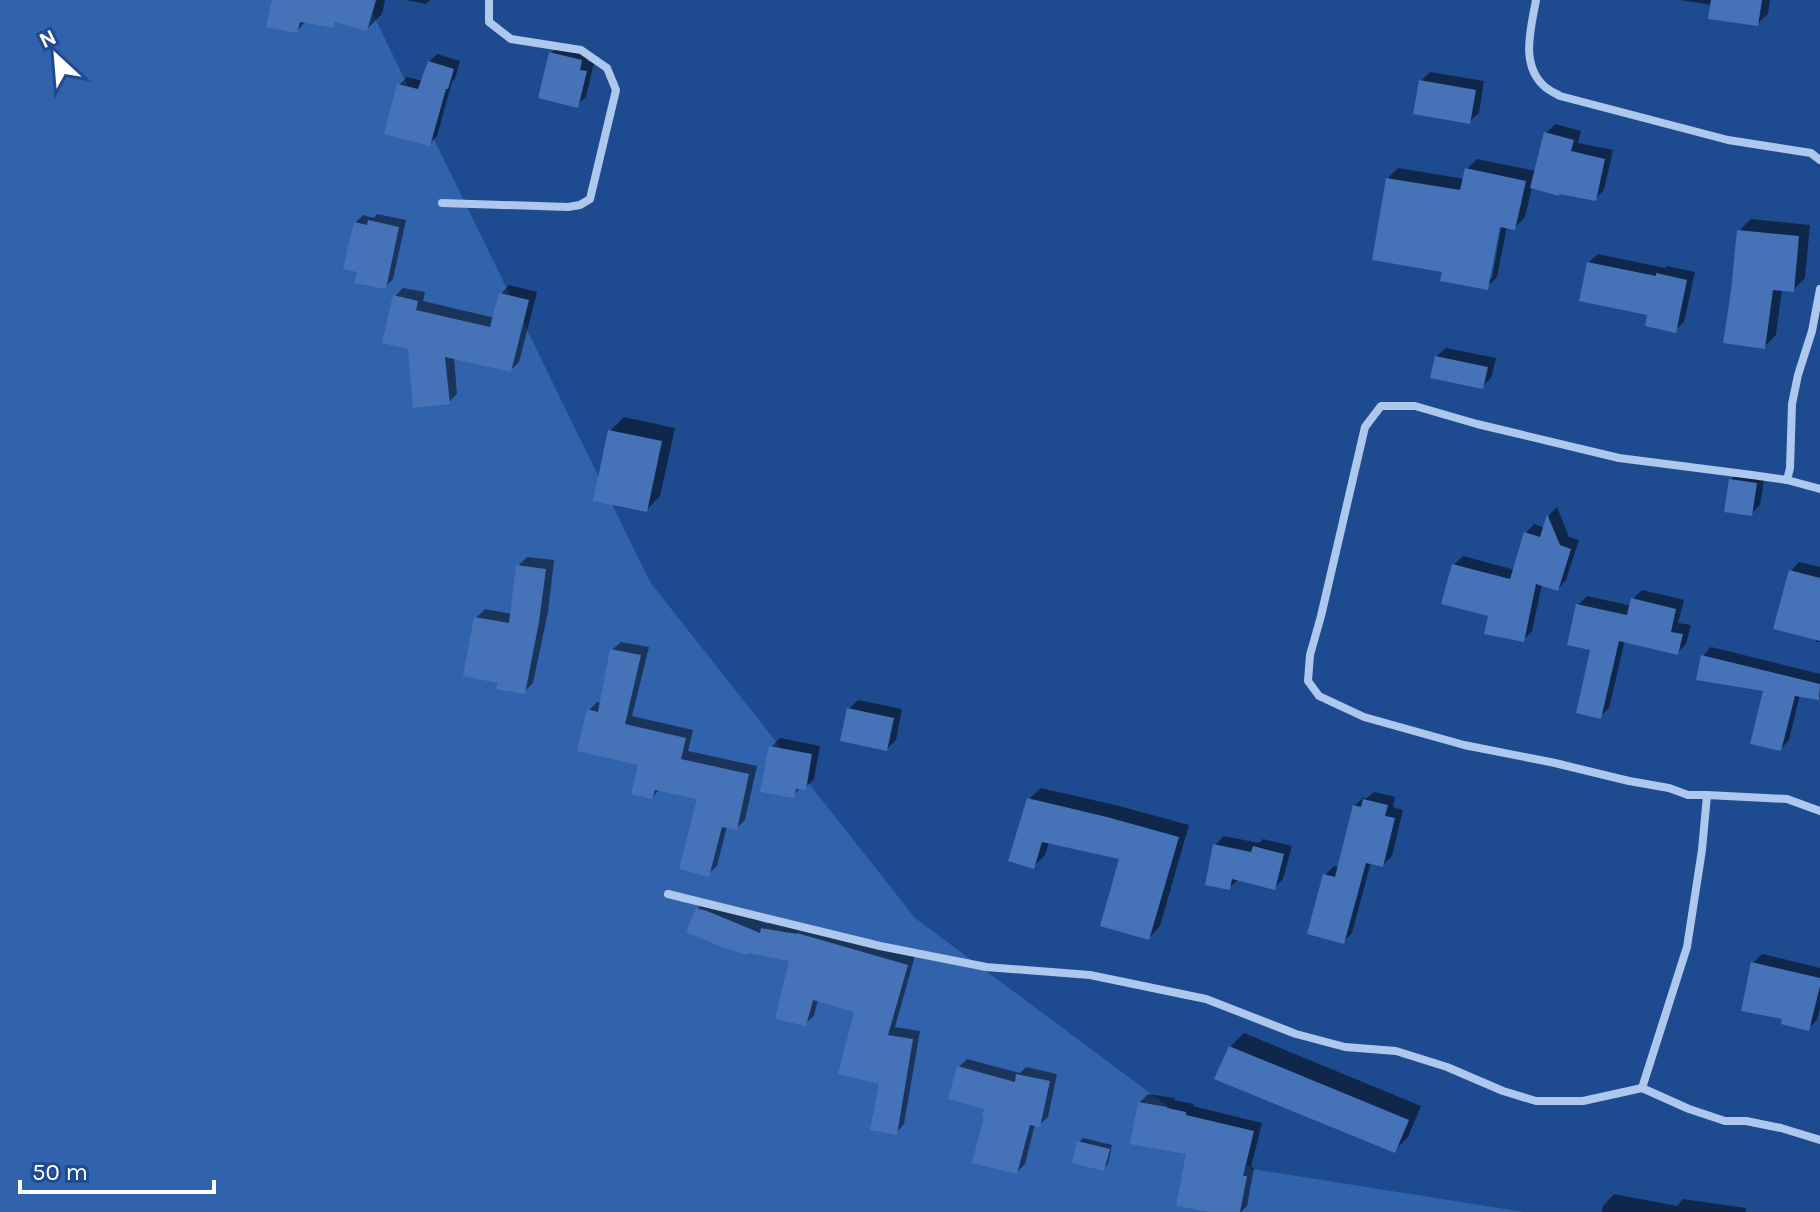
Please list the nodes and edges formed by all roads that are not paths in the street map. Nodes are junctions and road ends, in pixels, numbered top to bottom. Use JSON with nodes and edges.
{"nodes":[{"id":1,"x":489,"y":0,"type":"edge"},
{"id":2,"x":1536,"y":0,"type":"edge"},
{"id":3,"x":1820,"y":160,"type":"edge"},
{"id":4,"x":442,"y":203,"type":"dead end"},
{"id":5,"x":1820,"y":289,"type":"edge"},
{"id":6,"x":1787,"y":480,"type":"junction"},
{"id":7,"x":1820,"y":489,"type":"edge"},
{"id":8,"x":1707,"y":795,"type":"junction"},
{"id":9,"x":1820,"y":811,"type":"edge"},
{"id":10,"x":668,"y":894,"type":"dead end"},
{"id":11,"x":1642,"y":1088,"type":"junction"},
{"id":12,"x":1820,"y":1140,"type":"edge"}],
"edges":[{"from":1,"to":4,"type":"street"},
{"from":2,"to":3,"type":"street"},
{"from":5,"to":6,"type":"street"},
{"from":6,"to":7,"type":"street"},
{"from":6,"to":8,"type":"street"},
{"from":8,"to":9,"type":"street"},
{"from":8,"to":11,"type":"street"},
{"from":10,"to":11,"type":"street"},
{"from":11,"to":12,"type":"street"}]}
